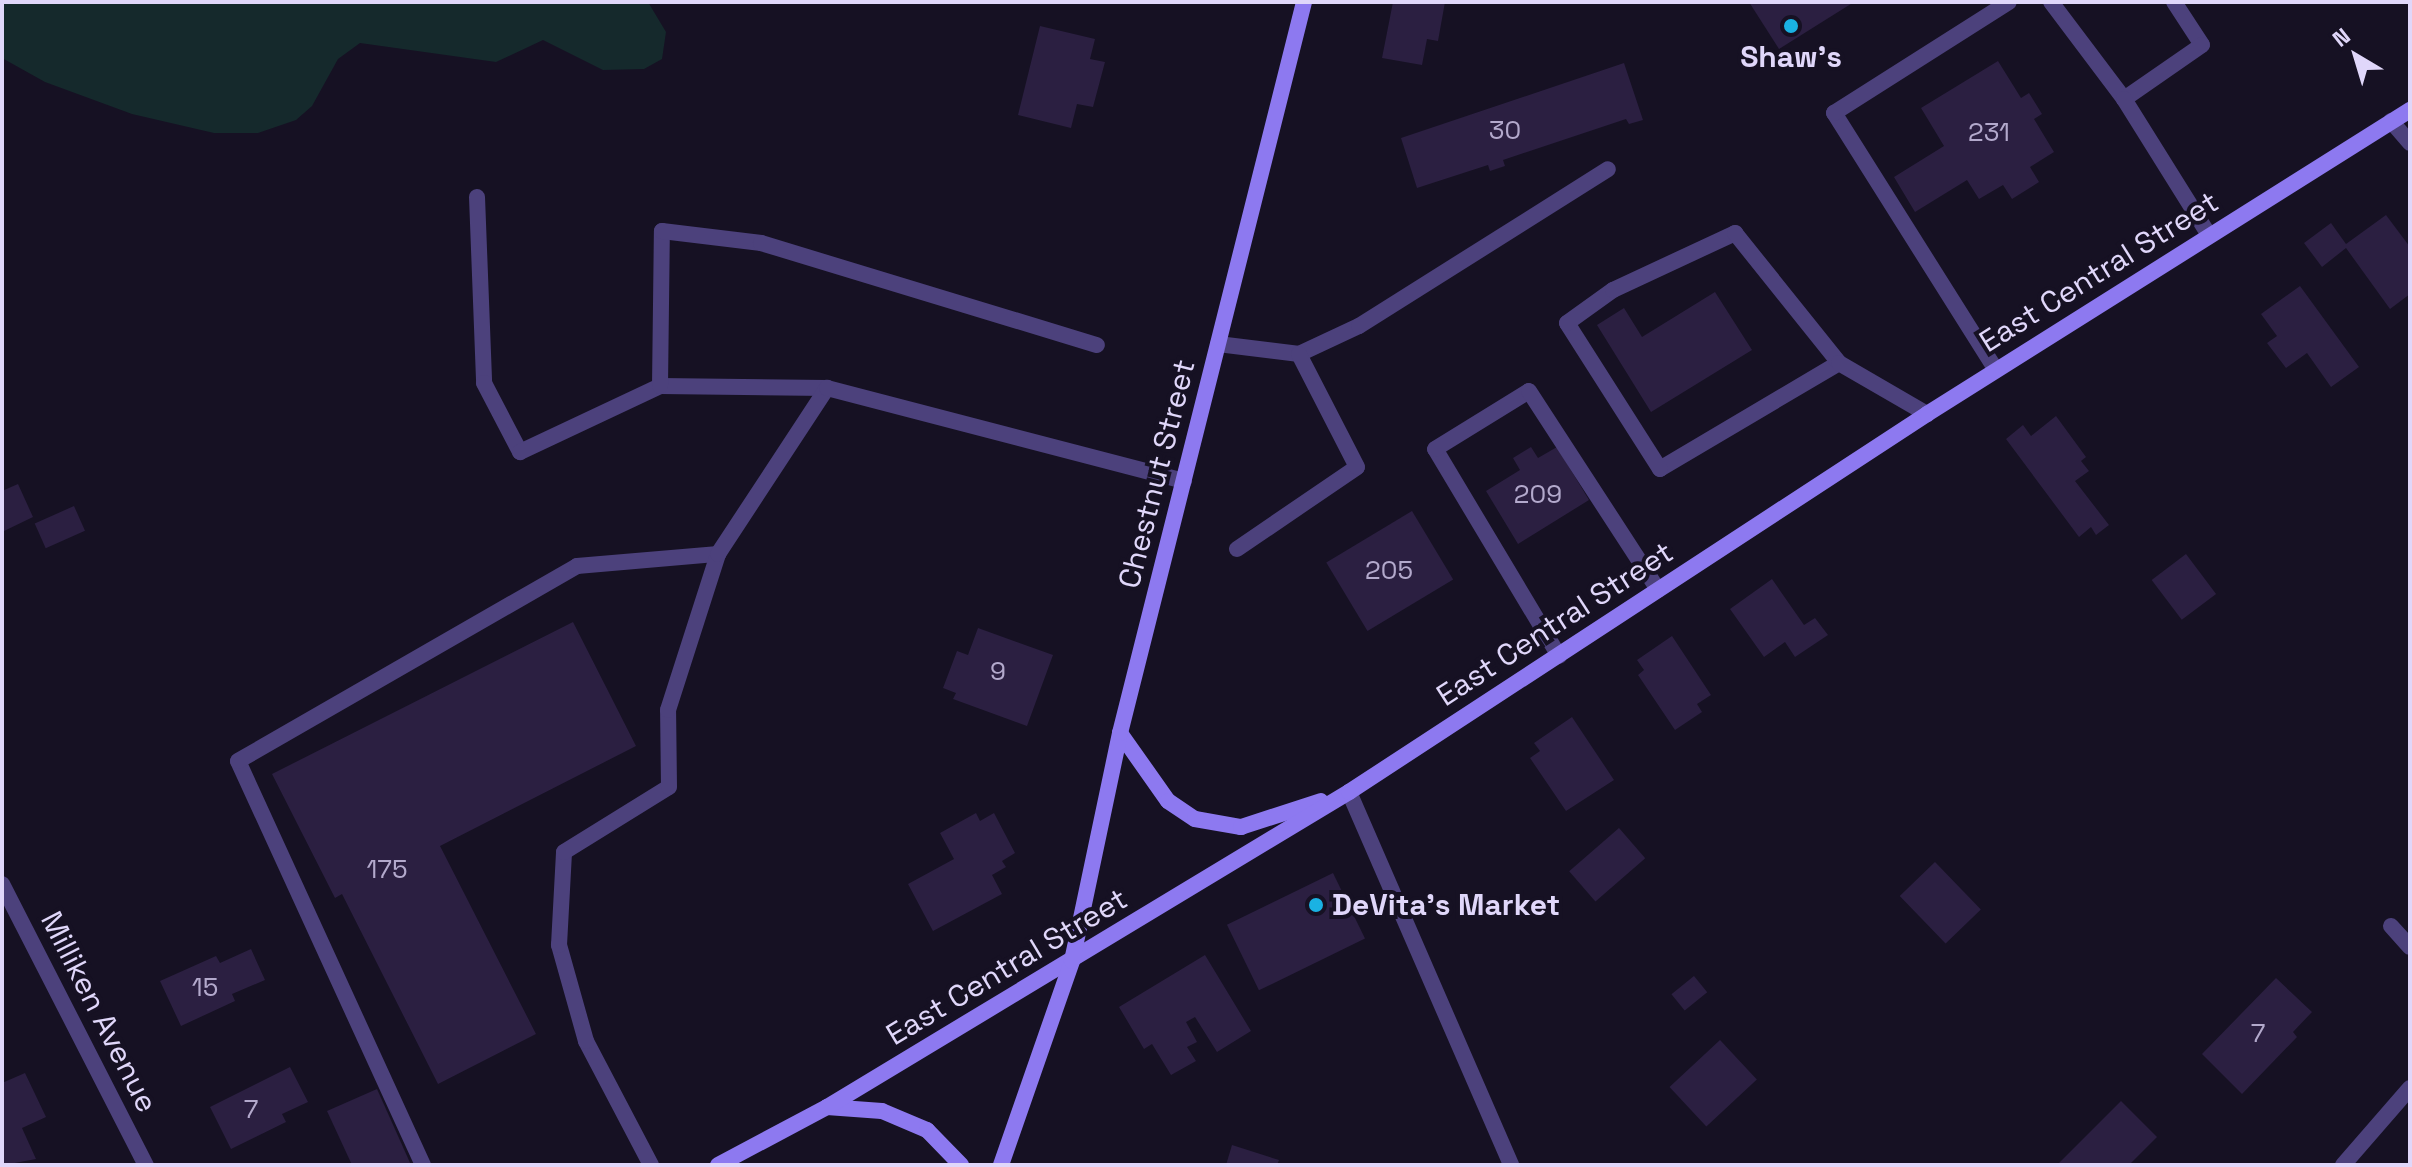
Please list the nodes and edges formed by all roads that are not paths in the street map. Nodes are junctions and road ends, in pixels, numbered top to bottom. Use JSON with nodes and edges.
{"nodes":[{"id":1,"x":1304,"y":2,"type":"edge"},
{"id":2,"x":2009,"y":2,"type":"edge"},
{"id":3,"x":2051,"y":2,"type":"edge"},
{"id":4,"x":2174,"y":2,"type":"edge"},
{"id":5,"x":2124,"y":99,"type":"junction"},
{"id":6,"x":2410,"y":110,"type":"edge"},
{"id":7,"x":2391,"y":121,"type":"junction"},
{"id":8,"x":2410,"y":143,"type":"edge"},
{"id":9,"x":1608,"y":169,"type":"dead end"},
{"id":10,"x":477,"y":197,"type":"dead end"},
{"id":11,"x":2209,"y":235,"type":"junction"},
{"id":12,"x":1218,"y":344,"type":"junction"},
{"id":13,"x":1097,"y":345,"type":"dead end"},
{"id":14,"x":1299,"y":354,"type":"junction"},
{"id":15,"x":1839,"y":363,"type":"junction"},
{"id":16,"x":1996,"y":370,"type":"junction"},
{"id":17,"x":660,"y":386,"type":"junction"},
{"id":18,"x":827,"y":388,"type":"junction"},
{"id":19,"x":1927,"y":414,"type":"junction"},
{"id":20,"x":1184,"y":481,"type":"junction"},
{"id":21,"x":1237,"y":549,"type":"dead end"},
{"id":22,"x":718,"y":554,"type":"junction"},
{"id":23,"x":1658,"y":590,"type":"junction"},
{"id":24,"x":1559,"y":656,"type":"junction"},
{"id":25,"x":1120,"y":733,"type":"junction"},
{"id":26,"x":1349,"y":792,"type":"junction"},
{"id":27,"x":2,"y":884,"type":"edge"},
{"id":28,"x":2391,"y":926,"type":"dead end"},
{"id":29,"x":2410,"y":947,"type":"edge"},
{"id":30,"x":1072,"y":961,"type":"junction"},
{"id":31,"x":2410,"y":1088,"type":"edge"},
{"id":32,"x":827,"y":1107,"type":"junction"},
{"id":33,"x":146,"y":1165,"type":"edge"},
{"id":34,"x":423,"y":1165,"type":"edge"},
{"id":35,"x":651,"y":1165,"type":"edge"},
{"id":36,"x":718,"y":1165,"type":"edge"},
{"id":37,"x":961,"y":1165,"type":"edge"},
{"id":38,"x":1001,"y":1165,"type":"edge"},
{"id":39,"x":1511,"y":1165,"type":"edge"},
{"id":40,"x":2343,"y":1165,"type":"edge"}],
"edges":[{"from":1,"to":12,"type":"main road","name":"Chestnut Street"},
{"from":2,"to":16,"type":"street"},
{"from":3,"to":5,"type":"street"},
{"from":4,"to":5,"type":"street"},
{"from":5,"to":11,"type":"street"},
{"from":6,"to":7,"type":"main road","name":"East Central Street"},
{"from":7,"to":8,"type":"street"},
{"from":7,"to":11,"type":"main road","name":"East Central Street"},
{"from":9,"to":14,"type":"street"},
{"from":10,"to":17,"type":"street"},
{"from":11,"to":16,"type":"main road","name":"East Central Street"},
{"from":12,"to":14,"type":"street"},
{"from":12,"to":20,"type":"main road","name":"Chestnut Street"},
{"from":13,"to":17,"type":"street"},
{"from":14,"to":21,"type":"street"},
{"from":15,"to":15,"type":"street"},
{"from":15,"to":19,"type":"street"},
{"from":16,"to":19,"type":"main road","name":"East Central Street"},
{"from":17,"to":18,"type":"street"},
{"from":18,"to":20,"type":"street"},
{"from":18,"to":22,"type":"street"},
{"from":19,"to":23,"type":"main road","name":"East Central Street"},
{"from":20,"to":25,"type":"main road","name":"Chestnut Street"},
{"from":22,"to":34,"type":"street"},
{"from":22,"to":35,"type":"street"},
{"from":23,"to":24,"type":"main road","name":"East Central Street"},
{"from":23,"to":24,"type":"street"},
{"from":24,"to":26,"type":"main road","name":"East Central Street"},
{"from":25,"to":26,"type":"main road"},
{"from":25,"to":30,"type":"main road","name":"Chestnut Street"},
{"from":26,"to":30,"type":"main road","name":"East Central Street"},
{"from":26,"to":39,"type":"street"},
{"from":27,"to":33,"type":"street","name":"Milliken Avenue"},
{"from":28,"to":29,"type":"street"},
{"from":30,"to":32,"type":"main road","name":"East Central Street"},
{"from":30,"to":38,"type":"main road","name":"Chestnut Street"},
{"from":31,"to":40,"type":"street"},
{"from":32,"to":36,"type":"main road","name":"East Central Street"},
{"from":32,"to":37,"type":"main road"}]}
